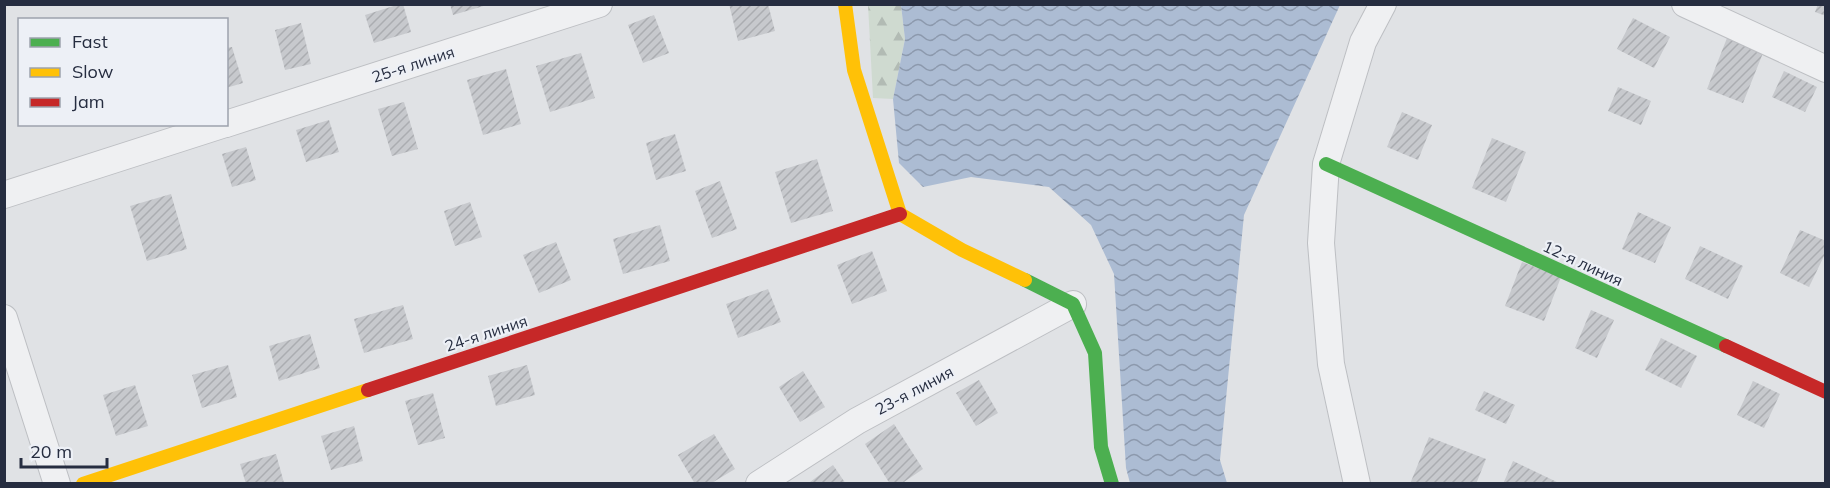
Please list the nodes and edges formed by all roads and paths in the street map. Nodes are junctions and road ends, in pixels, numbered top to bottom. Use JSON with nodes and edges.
{"nodes":[{"id":1,"x":599,"y":4,"type":"edge"},
{"id":2,"x":845,"y":4,"type":"edge"},
{"id":3,"x":1383,"y":4,"type":"edge"},
{"id":4,"x":1685,"y":4,"type":"edge"},
{"id":5,"x":1826,"y":69,"type":"edge"},
{"id":6,"x":228,"y":123,"type":"edge"},
{"id":7,"x":220,"y":126,"type":"edge"},
{"id":8,"x":1326,"y":164,"type":"junction"},
{"id":9,"x":4,"y":195,"type":"edge"},
{"id":10,"x":900,"y":214,"type":"junction"},
{"id":11,"x":1073,"y":304,"type":"junction"},
{"id":12,"x":4,"y":318,"type":"edge"},
{"id":13,"x":1826,"y":392,"type":"edge"},
{"id":14,"x":57,"y":483,"type":"edge"},
{"id":15,"x":83,"y":483,"type":"edge"},
{"id":16,"x":759,"y":483,"type":"edge"},
{"id":17,"x":1112,"y":483,"type":"edge"},
{"id":18,"x":1357,"y":483,"type":"edge"}],
"edges":[{"from":1,"to":6,"type":"street","name":"25-я линия"},
{"from":2,"to":10,"type":"street"},
{"from":3,"to":8,"type":"street"},
{"from":4,"to":5,"type":"street"},
{"from":7,"to":9,"type":"street","name":"25-я линия"},
{"from":8,"to":13,"type":"street","name":"12-я линия"},
{"from":8,"to":18,"type":"street"},
{"from":10,"to":11,"type":"street"},
{"from":10,"to":15,"type":"street","name":"24-я линия"},
{"from":11,"to":16,"type":"street","name":"23-я линия"},
{"from":11,"to":17,"type":"street"},
{"from":12,"to":14,"type":"street"}]}
